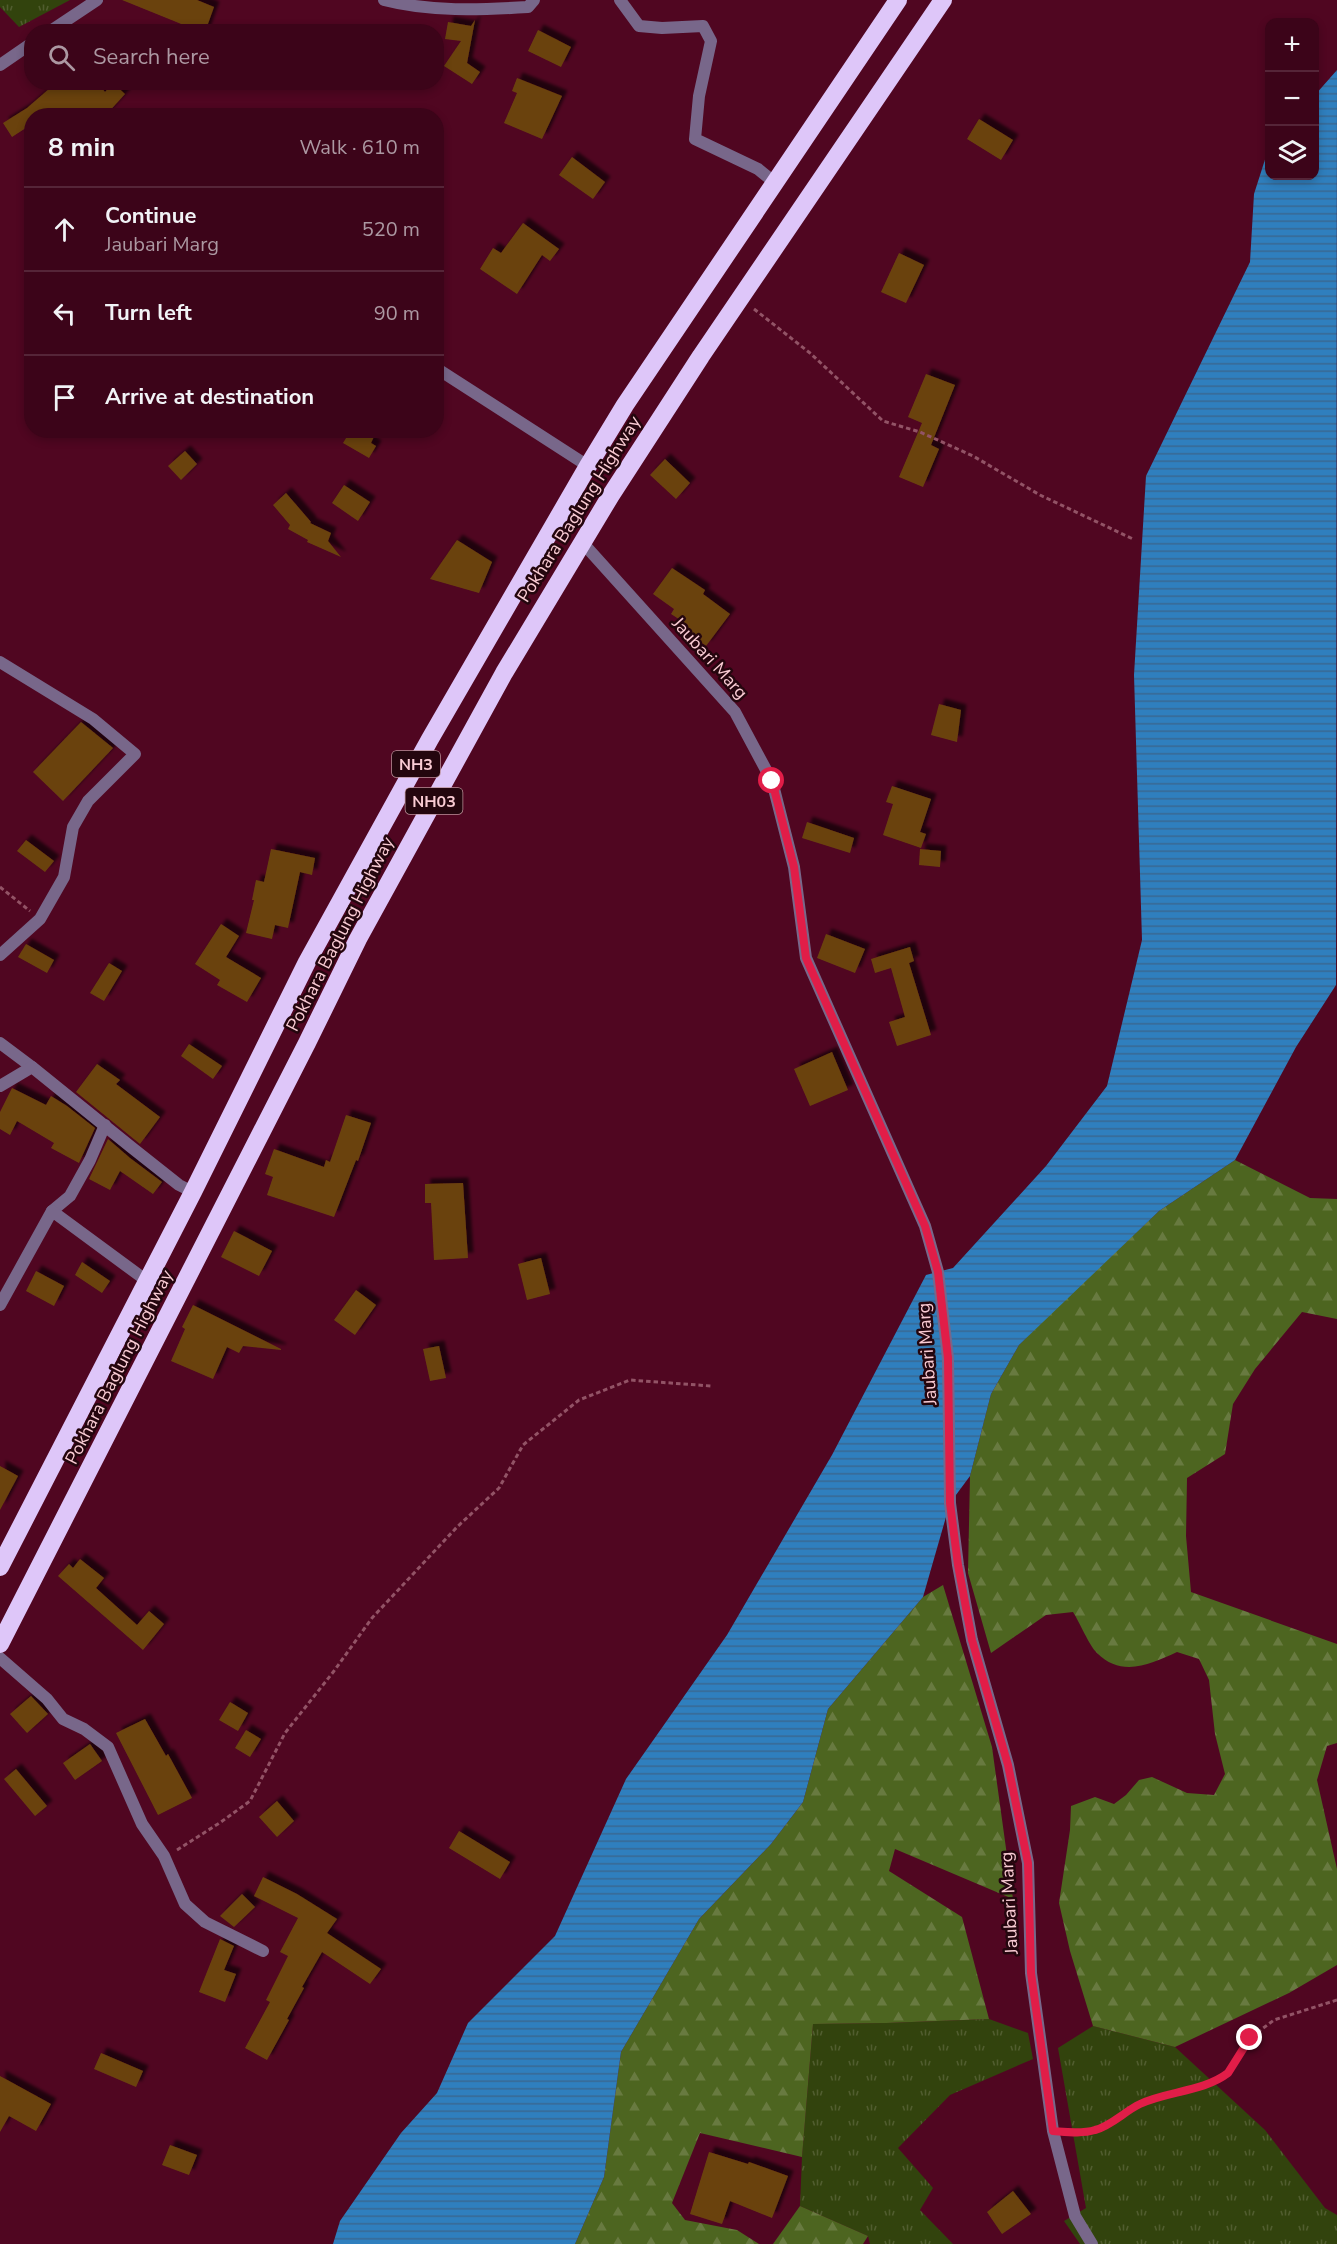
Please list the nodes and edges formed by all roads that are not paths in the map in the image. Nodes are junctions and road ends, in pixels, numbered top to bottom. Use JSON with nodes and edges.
{"nodes":[{"id":1,"x":97,"y":0,"type":"edge"},
{"id":2,"x":384,"y":0,"type":"edge"},
{"id":3,"x":534,"y":0,"type":"edge"},
{"id":4,"x":620,"y":0,"type":"edge"},
{"id":5,"x":898,"y":0,"type":"edge"},
{"id":6,"x":943,"y":0,"type":"edge"},
{"id":7,"x":61,"y":24,"type":"edge"},
{"id":8,"x":24,"y":48,"type":"edge"},
{"id":9,"x":0,"y":65,"type":"edge"},
{"id":10,"x":775,"y":183,"type":"junction"},
{"id":11,"x":444,"y":373,"type":"edge"},
{"id":12,"x":588,"y":466,"type":"junction"},
{"id":13,"x":582,"y":543,"type":"junction"},
{"id":14,"x":0,"y":662,"type":"edge"},
{"id":15,"x":0,"y":955,"type":"edge"},
{"id":16,"x":0,"y":1043,"type":"edge"},
{"id":17,"x":32,"y":1067,"type":"junction"},
{"id":18,"x":0,"y":1086,"type":"edge"},
{"id":19,"x":105,"y":1125,"type":"junction"},
{"id":20,"x":193,"y":1192,"type":"junction"},
{"id":21,"x":52,"y":1211,"type":"junction"},
{"id":22,"x":147,"y":1281,"type":"junction"},
{"id":23,"x":0,"y":1305,"type":"edge"},
{"id":24,"x":0,"y":1568,"type":"edge"},
{"id":25,"x":0,"y":1644,"type":"edge"},
{"id":26,"x":0,"y":1658,"type":"edge"},
{"id":27,"x":263,"y":1951,"type":"dead end"},
{"id":28,"x":1092,"y":2244,"type":"edge"}],
"edges":[{"from":1,"to":7,"type":"street"},
{"from":2,"to":3,"type":"street"},
{"from":4,"to":10,"type":"street"},
{"from":5,"to":10,"type":"highway","name":"Pokhara Baglung Highway","number":"NH3"},
{"from":6,"to":13,"type":"highway","name":"Pokhara Baglung Highway","number":"NH03"},
{"from":8,"to":9,"type":"street"},
{"from":10,"to":12,"type":"highway","name":"Pokhara Baglung Highway","number":"NH3"},
{"from":11,"to":12,"type":"street"},
{"from":12,"to":20,"type":"highway","name":"Pokhara Baglung Highway","number":"NH3"},
{"from":13,"to":25,"type":"highway","name":"Pokhara Baglung Highway","number":"NH03"},
{"from":13,"to":28,"type":"street","name":"Jaubari Marg"},
{"from":14,"to":15,"type":"street"},
{"from":16,"to":17,"type":"street"},
{"from":17,"to":18,"type":"street"},
{"from":17,"to":19,"type":"street"},
{"from":19,"to":20,"type":"street"},
{"from":19,"to":21,"type":"street"},
{"from":20,"to":22,"type":"highway","name":"Pokhara Baglung Highway","number":"NH3"},
{"from":21,"to":22,"type":"street"},
{"from":21,"to":23,"type":"street"},
{"from":22,"to":24,"type":"highway","name":"Pokhara Baglung Highway","number":"NH3"},
{"from":26,"to":27,"type":"street"}]}
